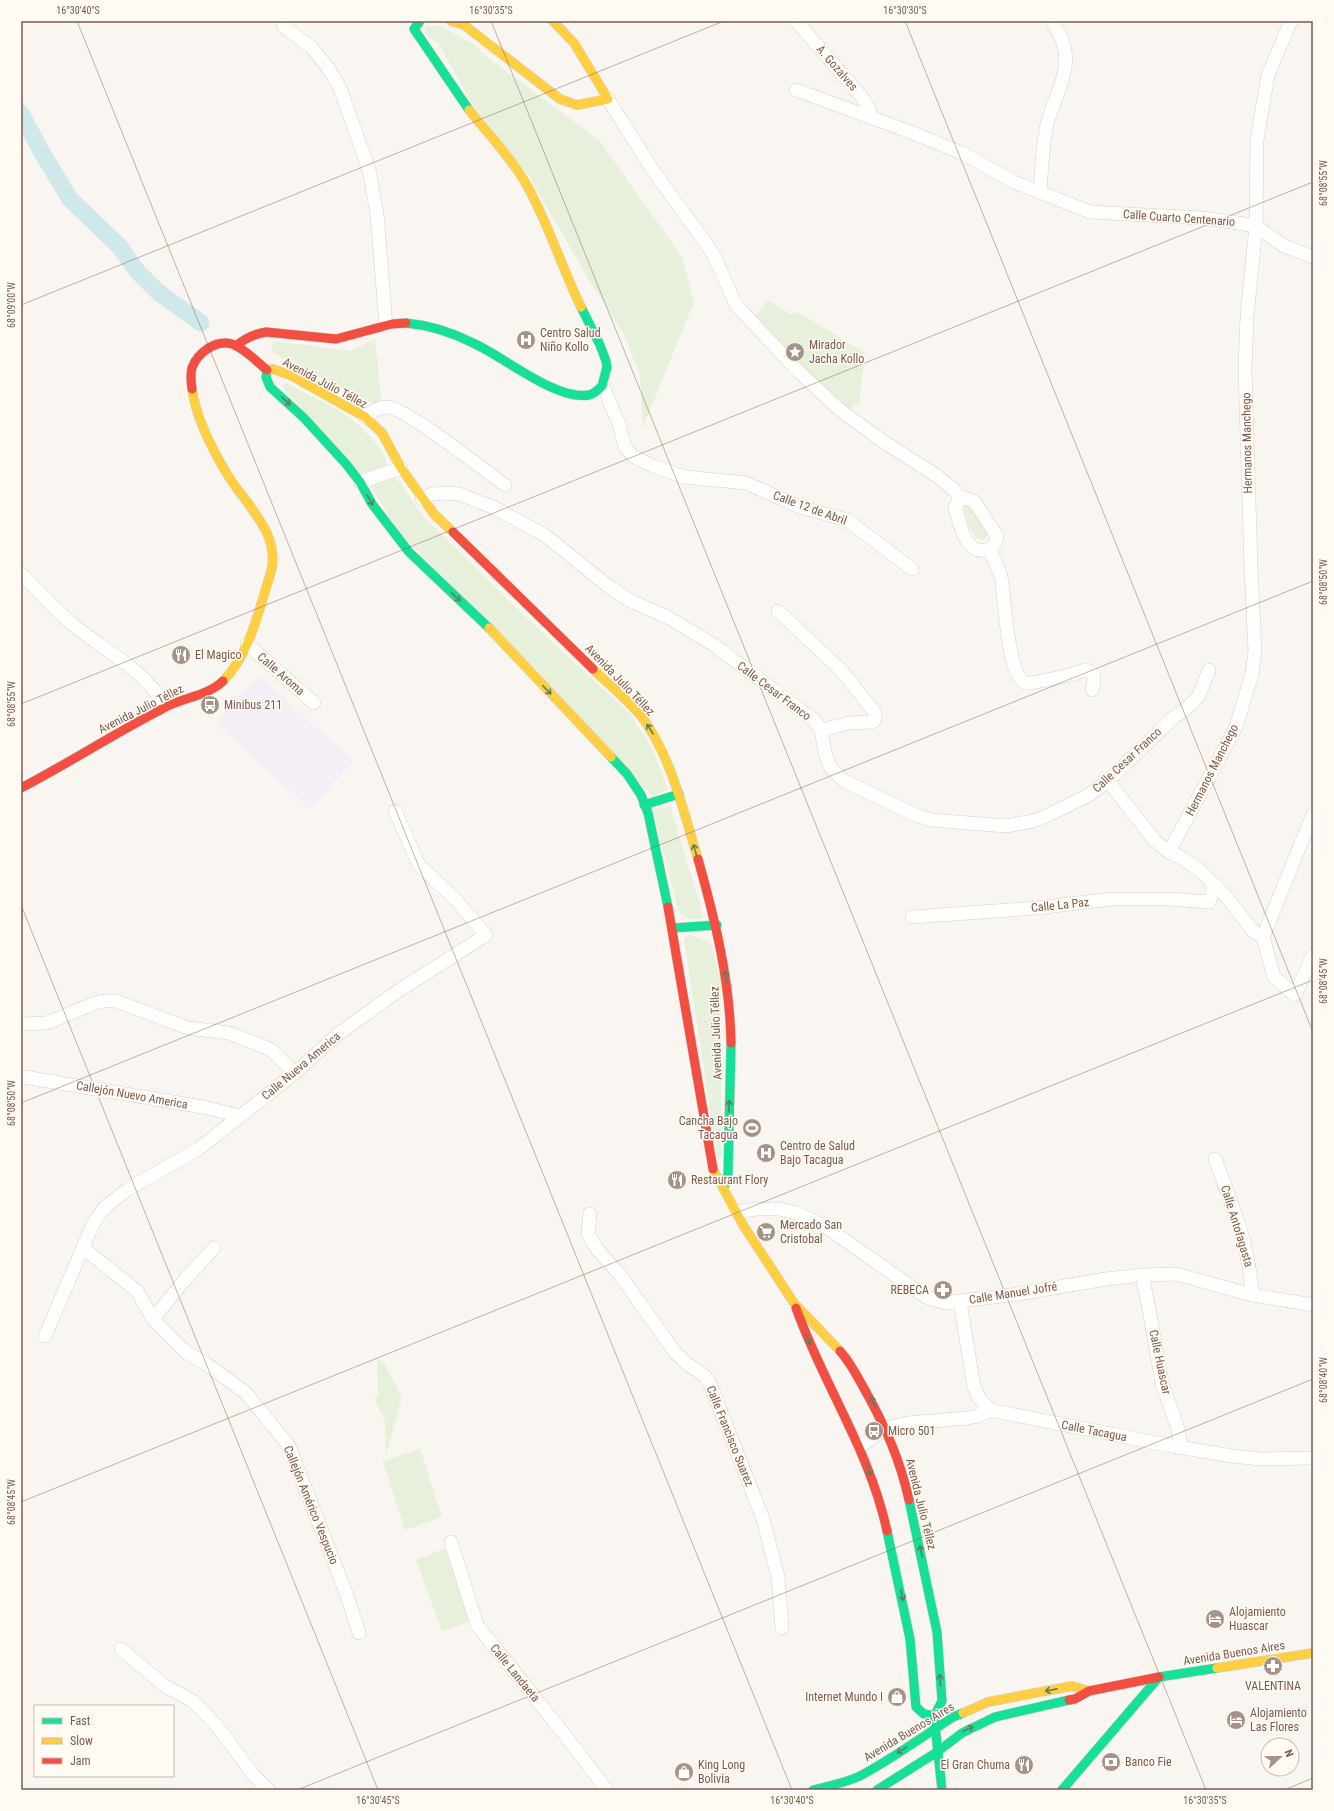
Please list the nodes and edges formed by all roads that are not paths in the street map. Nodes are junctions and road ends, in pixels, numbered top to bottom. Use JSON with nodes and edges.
{"nodes":[{"id":1,"x":406,"y":21,"type":"edge"},
{"id":2,"x":420,"y":21,"type":"edge"},
{"id":3,"x":451,"y":21,"type":"edge"},
{"id":4,"x":553,"y":21,"type":"edge"},
{"id":5,"x":796,"y":21,"type":"edge"},
{"id":6,"x":1052,"y":21,"type":"edge"},
{"id":7,"x":1292,"y":21,"type":"edge"},
{"id":8,"x":283,"y":26,"type":"dead end"},
{"id":9,"x":414,"y":29,"type":"junction"},
{"id":10,"x":796,"y":90,"type":"dead end"},
{"id":11,"x":608,"y":99,"type":"junction"},
{"id":12,"x":872,"y":118,"type":"junction"},
{"id":13,"x":1040,"y":191,"type":"junction"},
{"id":14,"x":1256,"y":226,"type":"junction"},
{"id":15,"x":1313,"y":257,"type":"edge"},
{"id":16,"x":386,"y":326,"type":"junction"},
{"id":17,"x":236,"y":346,"type":"junction"},
{"id":18,"x":267,"y":370,"type":"junction"},
{"id":19,"x":603,"y":386,"type":"junction"},
{"id":20,"x":365,"y":417,"type":"junction"},
{"id":21,"x":401,"y":468,"type":"junction"},
{"id":22,"x":360,"y":482,"type":"junction"},
{"id":23,"x":505,"y":486,"type":"dead end"},
{"id":24,"x":422,"y":499,"type":"junction"},
{"id":25,"x":961,"y":499,"type":"junction"},
{"id":26,"x":989,"y":549,"type":"junction"},
{"id":27,"x":912,"y":569,"type":"dead end"},
{"id":28,"x":21,"y":574,"type":"edge"},
{"id":29,"x":778,"y":611,"type":"dead end"},
{"id":30,"x":247,"y":644,"type":"junction"},
{"id":31,"x":1209,"y":670,"type":"dead end"},
{"id":32,"x":1092,"y":690,"type":"dead end"},
{"id":33,"x":314,"y":703,"type":"dead end"},
{"id":34,"x":166,"y":707,"type":"junction"},
{"id":35,"x":821,"y":730,"type":"junction"},
{"id":36,"x":1108,"y":781,"type":"junction"},
{"id":37,"x":21,"y":788,"type":"edge"},
{"id":38,"x":679,"y":794,"type":"junction"},
{"id":39,"x":644,"y":805,"type":"junction"},
{"id":40,"x":395,"y":811,"type":"dead end"},
{"id":41,"x":1313,"y":814,"type":"edge"},
{"id":42,"x":1169,"y":852,"type":"junction"},
{"id":43,"x":1216,"y":885,"type":"junction"},
{"id":44,"x":912,"y":917,"type":"dead end"},
{"id":45,"x":717,"y":925,"type":"junction"},
{"id":46,"x":673,"y":928,"type":"junction"},
{"id":47,"x":1263,"y":937,"type":"junction"},
{"id":48,"x":1313,"y":955,"type":"edge"},
{"id":49,"x":21,"y":1024,"type":"edge"},
{"id":50,"x":295,"y":1073,"type":"junction"},
{"id":51,"x":24,"y":1077,"type":"dead end"},
{"id":52,"x":240,"y":1116,"type":"junction"},
{"id":53,"x":1215,"y":1159,"type":"dead end"},
{"id":54,"x":724,"y":1187,"type":"junction"},
{"id":55,"x":737,"y":1212,"type":"junction"},
{"id":56,"x":590,"y":1214,"type":"dead end"},
{"id":57,"x":83,"y":1248,"type":"junction"},
{"id":58,"x":214,"y":1248,"type":"dead end"},
{"id":59,"x":1142,"y":1275,"type":"junction"},
{"id":60,"x":1252,"y":1295,"type":"junction"},
{"id":61,"x":960,"y":1302,"type":"junction"},
{"id":62,"x":794,"y":1303,"type":"junction"},
{"id":63,"x":1313,"y":1305,"type":"edge"},
{"id":64,"x":153,"y":1319,"type":"junction"},
{"id":65,"x":45,"y":1336,"type":"dead end"},
{"id":66,"x":990,"y":1410,"type":"junction"},
{"id":67,"x":886,"y":1428,"type":"junction"},
{"id":68,"x":859,"y":1447,"type":"junction"},
{"id":69,"x":1181,"y":1448,"type":"junction"},
{"id":70,"x":1313,"y":1458,"type":"edge"},
{"id":71,"x":451,"y":1542,"type":"dead end"},
{"id":72,"x":926,"y":1574,"type":"junction"},
{"id":73,"x":906,"y":1579,"type":"junction"},
{"id":74,"x":782,"y":1628,"type":"dead end"},
{"id":75,"x":359,"y":1633,"type":"dead end"},
{"id":76,"x":121,"y":1650,"type":"dead end"},
{"id":77,"x":1313,"y":1653,"type":"edge"},
{"id":78,"x":1159,"y":1676,"type":"junction"},
{"id":79,"x":1089,"y":1691,"type":"junction"},
{"id":80,"x":934,"y":1716,"type":"junction"},
{"id":81,"x":935,"y":1730,"type":"junction"},
{"id":82,"x":937,"y":1752,"type":"junction"},
{"id":83,"x":269,"y":1790,"type":"edge"},
{"id":84,"x":607,"y":1790,"type":"edge"},
{"id":85,"x":813,"y":1790,"type":"edge"},
{"id":86,"x":876,"y":1790,"type":"edge"},
{"id":87,"x":942,"y":1790,"type":"edge"},
{"id":88,"x":1062,"y":1790,"type":"edge"}],
"edges":[{"from":1,"to":9,"type":"street"},
{"from":2,"to":9,"type":"street"},
{"from":3,"to":11,"type":"street"},
{"from":4,"to":11,"type":"street"},
{"from":5,"to":12,"type":"street","name":"A. Gozalves"},
{"from":6,"to":13,"type":"street"},
{"from":7,"to":14,"type":"street","name":"Hermanos Manchego"},
{"from":8,"to":16,"type":"street"},
{"from":9,"to":19,"type":"street"},
{"from":10,"to":12,"type":"street","name":"Calle Cuarto Centenario"},
{"from":11,"to":25,"type":"street"},
{"from":12,"to":13,"type":"street","name":"Calle Cuarto Centenario"},
{"from":13,"to":14,"type":"street","name":"Calle Cuarto Centenario"},
{"from":14,"to":15,"type":"street","name":"Calle Cuarto Centenario"},
{"from":14,"to":42,"type":"street","name":"Hermanos Manchego"},
{"from":16,"to":17,"type":"street"},
{"from":16,"to":19,"type":"street"},
{"from":17,"to":18,"type":"street","name":"Avenida Julio Téllez"},
{"from":17,"to":30,"type":"street","name":"Avenida Julio Téllez"},
{"from":18,"to":20,"type":"street","name":"Avenida Julio Téllez"},
{"from":18,"to":22,"type":"street","name":"Avenida Julio Téllez","one_way":true},
{"from":19,"to":27,"type":"street","name":"Calle 12 de Abril"},
{"from":20,"to":21,"type":"street","name":"Avenida Julio Téllez"},
{"from":20,"to":23,"type":"street"},
{"from":21,"to":22,"type":"street"},
{"from":21,"to":24,"type":"street","name":"Avenida Julio Téllez"},
{"from":22,"to":39,"type":"street","name":"Avenida Julio Téllez","one_way":true},
{"from":24,"to":35,"type":"street","name":"Calle Cesar Franco"},
{"from":38,"to":24,"type":"street","name":"Avenida Julio Téllez","one_way":true},
{"from":25,"to":26,"type":"street"},
{"from":25,"to":26,"type":"street"},
{"from":26,"to":32,"type":"street"},
{"from":28,"to":34,"type":"street"},
{"from":29,"to":35,"type":"street"},
{"from":30,"to":33,"type":"street","name":"Calle Aroma"},
{"from":30,"to":34,"type":"street","name":"Avenida Julio Téllez"},
{"from":31,"to":36,"type":"street","name":"Calle Cesar Franco"},
{"from":34,"to":37,"type":"street","name":"Avenida Julio Téllez"},
{"from":35,"to":36,"type":"street","name":"Calle Cesar Franco"},
{"from":36,"to":42,"type":"street"},
{"from":38,"to":39,"type":"street"},
{"from":45,"to":38,"type":"street","name":"Avenida Julio Téllez","one_way":true},
{"from":39,"to":46,"type":"street","name":"Avenida Julio Téllez"},
{"from":40,"to":50,"type":"street","name":"Calle Nueva America"},
{"from":41,"to":47,"type":"street"},
{"from":42,"to":43,"type":"street"},
{"from":43,"to":44,"type":"street","name":"Calle La Paz"},
{"from":43,"to":47,"type":"street"},
{"from":45,"to":46,"type":"street"},
{"from":54,"to":45,"type":"street","name":"Avenida Julio Téllez","one_way":true},
{"from":46,"to":54,"type":"street","name":"Avenida Julio Téllez"},
{"from":47,"to":48,"type":"street"},
{"from":49,"to":50,"type":"street"},
{"from":50,"to":52,"type":"street","name":"Calle Nueva America"},
{"from":51,"to":52,"type":"street","name":"Callejón Nuevo America"},
{"from":52,"to":57,"type":"street","name":"Calle Nueva America"},
{"from":53,"to":60,"type":"street","name":"Calle Antofagasta"},
{"from":54,"to":55,"type":"street","name":"Avenida Julio Téllez"},
{"from":55,"to":61,"type":"street","name":"Calle Manuel Jofré"},
{"from":55,"to":62,"type":"street","name":"Avenida Julio Téllez"},
{"from":56,"to":74,"type":"street","name":"Calle Francisco Suarez"},
{"from":57,"to":64,"type":"street","name":"Callejón Américo Vespucio"},
{"from":57,"to":65,"type":"street","name":"Calle Nueva America"},
{"from":58,"to":64,"type":"street"},
{"from":59,"to":60,"type":"street","name":"Calle Manuel Jofré"},
{"from":59,"to":61,"type":"street","name":"Calle Manuel Jofré"},
{"from":59,"to":69,"type":"street","name":"Calle Huascar"},
{"from":60,"to":63,"type":"street","name":"Calle Manuel Jofré"},
{"from":61,"to":66,"type":"street"},
{"from":67,"to":62,"type":"street","name":"Avenida Julio Téllez","one_way":true},
{"from":62,"to":68,"type":"street","name":"Avenida Julio Téllez","one_way":true},
{"from":64,"to":75,"type":"street","name":"Callejón Américo Vespucio"},
{"from":66,"to":67,"type":"street"},
{"from":66,"to":69,"type":"street","name":"Calle Tacagua"},
{"from":67,"to":68,"type":"street"},
{"from":72,"to":67,"type":"street","name":"Avenida Julio Téllez","one_way":true},
{"from":68,"to":73,"type":"street","name":"Avenida Julio Téllez","one_way":true},
{"from":69,"to":70,"type":"street","name":"Calle Tacagua"},
{"from":71,"to":84,"type":"street","name":"Calle Landaeta"},
{"from":72,"to":73,"type":"street"},
{"from":80,"to":72,"type":"street","name":"Avenida Julio Téllez","one_way":true},
{"from":73,"to":80,"type":"street","name":"Avenida Julio Téllez","one_way":true},
{"from":76,"to":83,"type":"street"},
{"from":77,"to":78,"type":"street","name":"Avenida Buenos Aires"},
{"from":78,"to":79,"type":"street","name":"Avenida Buenos Aires"},
{"from":78,"to":88,"type":"street"},
{"from":79,"to":81,"type":"street","name":"Avenida Buenos Aires","one_way":true},
{"from":82,"to":79,"type":"street","name":"Avenida Buenos Aires","one_way":true},
{"from":80,"to":81,"type":"street","name":"Avenida Julio Téllez"},
{"from":81,"to":82,"type":"street","name":"Avenida Julio Téllez"},
{"from":81,"to":85,"type":"street","name":"Avenida Buenos Aires","one_way":true},
{"from":82,"to":86,"type":"street","name":"Avenida Buenos Aires"},
{"from":82,"to":87,"type":"street","name":"Avenida Julio Téllez"}]}
